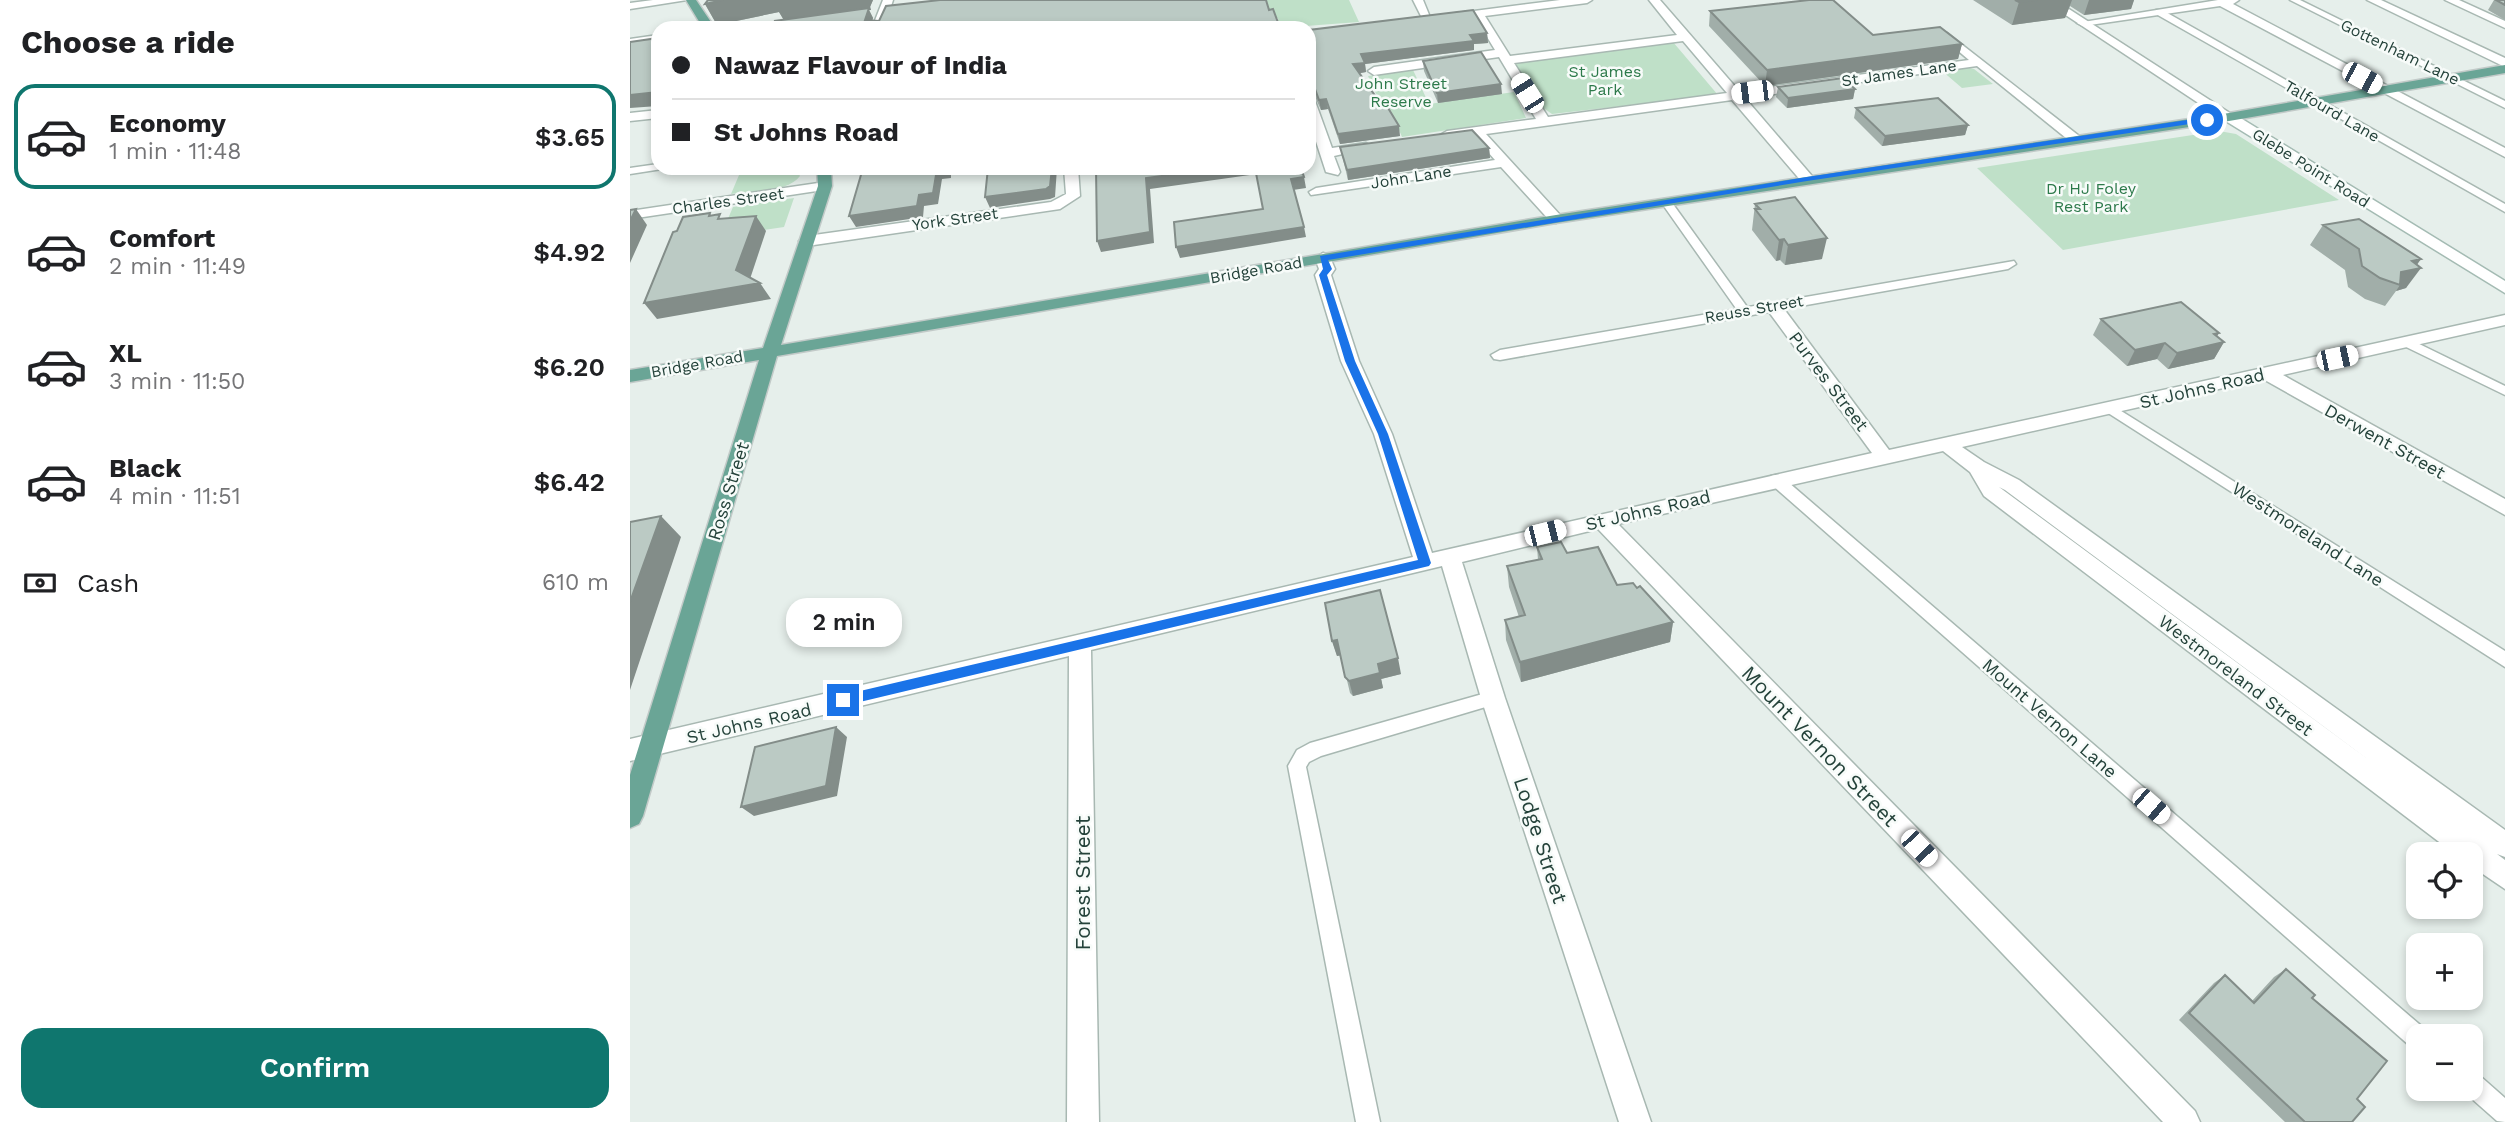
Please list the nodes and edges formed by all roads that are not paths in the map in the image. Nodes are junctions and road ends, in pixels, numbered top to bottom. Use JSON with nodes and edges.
{"nodes":[{"id":1,"x":682,"y":0,"type":"edge"},
{"id":2,"x":691,"y":0,"type":"edge"},
{"id":3,"x":1418,"y":0,"type":"edge"},
{"id":4,"x":1587,"y":0,"type":"edge"},
{"id":5,"x":1654,"y":0,"type":"edge"},
{"id":6,"x":2048,"y":0,"type":"edge"},
{"id":7,"x":2147,"y":0,"type":"edge"},
{"id":8,"x":2239,"y":0,"type":"edge"},
{"id":9,"x":2294,"y":0,"type":"edge"},
{"id":10,"x":2372,"y":0,"type":"edge"},
{"id":11,"x":2450,"y":0,"type":"edge"},
{"id":12,"x":2222,"y":3,"type":"junction"},
{"id":13,"x":630,"y":6,"type":"edge"},
{"id":14,"x":886,"y":6,"type":"edge"},
{"id":15,"x":897,"y":10,"type":"edge"},
{"id":16,"x":2162,"y":11,"type":"junction"},
{"id":17,"x":869,"y":13,"type":"edge"},
{"id":18,"x":1478,"y":13,"type":"junction"},
{"id":19,"x":704,"y":21,"type":"edge"},
{"id":20,"x":2083,"y":23,"type":"junction"},
{"id":21,"x":2505,"y":25,"type":"edge"},
{"id":22,"x":1947,"y":36,"type":"edge"},
{"id":23,"x":1686,"y":37,"type":"junction"},
{"id":24,"x":651,"y":39,"type":"edge"},
{"id":25,"x":630,"y":41,"type":"edge"},
{"id":26,"x":1504,"y":57,"type":"junction"},
{"id":27,"x":1980,"y":62,"type":"junction"},
{"id":28,"x":2505,"y":63,"type":"edge"},
{"id":29,"x":2505,"y":69,"type":"edge"},
{"id":30,"x":1374,"y":71,"type":"dead end"},
{"id":31,"x":2452,"y":78,"type":"junction"},
{"id":32,"x":2385,"y":90,"type":"junction"},
{"id":33,"x":1734,"y":94,"type":"junction"},
{"id":34,"x":2317,"y":102,"type":"junction"},
{"id":35,"x":2505,"y":105,"type":"edge"},
{"id":36,"x":651,"y":115,"type":"edge"},
{"id":37,"x":630,"y":117,"type":"edge"},
{"id":38,"x":2229,"y":117,"type":"junction"},
{"id":39,"x":1544,"y":121,"type":"junction"},
{"id":40,"x":1316,"y":129,"type":"edge"},
{"id":41,"x":1476,"y":131,"type":"junction"},
{"id":42,"x":1435,"y":137,"type":"edge"},
{"id":43,"x":2076,"y":139,"type":"junction"},
{"id":44,"x":1380,"y":145,"type":"edge"},
{"id":45,"x":1327,"y":153,"type":"junction"},
{"id":46,"x":2505,"y":153,"type":"edge"},
{"id":47,"x":1506,"y":162,"type":"junction"},
{"id":48,"x":651,"y":168,"type":"edge"},
{"id":49,"x":630,"y":171,"type":"edge"},
{"id":50,"x":1333,"y":172,"type":"dead end"},
{"id":51,"x":824,"y":175,"type":"edge"},
{"id":52,"x":1072,"y":175,"type":"edge"},
{"id":53,"x":1807,"y":179,"type":"junction"},
{"id":54,"x":825,"y":186,"type":"junction"},
{"id":55,"x":1316,"y":192,"type":"dead end"},
{"id":56,"x":1666,"y":202,"type":"junction"},
{"id":57,"x":2505,"y":209,"type":"edge"},
{"id":58,"x":630,"y":215,"type":"edge"},
{"id":59,"x":1556,"y":219,"type":"junction"},
{"id":60,"x":807,"y":241,"type":"junction"},
{"id":61,"x":1323,"y":258,"type":"junction"},
{"id":62,"x":2008,"y":264,"type":"dead end"},
{"id":63,"x":2505,"y":288,"type":"edge"},
{"id":64,"x":1773,"y":306,"type":"junction"},
{"id":65,"x":1744,"y":311,"type":"junction"},
{"id":66,"x":2505,"y":320,"type":"edge"},
{"id":67,"x":2407,"y":342,"type":"junction"},
{"id":68,"x":770,"y":352,"type":"junction"},
{"id":69,"x":1500,"y":355,"type":"dead end"},
{"id":70,"x":2266,"y":373,"type":"junction"},
{"id":71,"x":630,"y":376,"type":"edge"},
{"id":72,"x":2505,"y":391,"type":"edge"},
{"id":73,"x":2110,"y":408,"type":"junction"},
{"id":74,"x":1946,"y":444,"type":"junction"},
{"id":75,"x":1884,"y":456,"type":"junction"},
{"id":76,"x":1977,"y":467,"type":"junction"},
{"id":77,"x":1776,"y":480,"type":"junction"},
{"id":78,"x":2505,"y":508,"type":"edge"},
{"id":79,"x":1603,"y":521,"type":"junction"},
{"id":80,"x":1437,"y":560,"type":"junction"},
{"id":81,"x":1080,"y":643,"type":"junction"},
{"id":82,"x":2505,"y":660,"type":"edge"},
{"id":83,"x":1493,"y":698,"type":"junction"},
{"id":84,"x":640,"y":748,"type":"edge"},
{"id":85,"x":630,"y":816,"type":"edge"},
{"id":86,"x":2505,"y":845,"type":"edge"},
{"id":87,"x":2505,"y":876,"type":"edge"},
{"id":88,"x":2406,"y":1028,"type":"edge"},
{"id":89,"x":2483,"y":1094,"type":"edge"},
{"id":90,"x":2505,"y":1113,"type":"edge"},
{"id":91,"x":1083,"y":1122,"type":"edge"},
{"id":92,"x":1368,"y":1122,"type":"edge"},
{"id":93,"x":1635,"y":1122,"type":"edge"},
{"id":94,"x":2184,"y":1122,"type":"edge"}],
"edges":[{"from":1,"to":13,"type":"street"},
{"from":2,"to":19,"type":"main road"},
{"from":3,"to":18,"type":"street"},
{"from":4,"to":18,"type":"street"},
{"from":5,"to":23,"type":"street"},
{"from":6,"to":20,"type":"street","name":"Glebe Point Road"},
{"from":7,"to":16,"type":"lane","name":"Talfourd Lane"},
{"from":8,"to":12,"type":"street"},
{"from":9,"to":31,"type":"lane","name":"Gottenham Lane"},
{"from":10,"to":28,"type":"street"},
{"from":11,"to":21,"type":"street"},
{"from":12,"to":16,"type":"street"},
{"from":12,"to":32,"type":"street"},
{"from":14,"to":15,"type":"lane"},
{"from":14,"to":17,"type":"lane"},
{"from":16,"to":20,"type":"street"},
{"from":16,"to":34,"type":"lane","name":"Talfourd Lane"},
{"from":18,"to":26,"type":"street"},
{"from":20,"to":38,"type":"street","name":"Glebe Point Road"},
{"from":22,"to":27,"type":"street"},
{"from":23,"to":26,"type":"street"},
{"from":23,"to":33,"type":"street"},
{"from":24,"to":25,"type":"lane"},
{"from":26,"to":30,"type":"street"},
{"from":26,"to":39,"type":"street"},
{"from":27,"to":33,"type":"street","name":"St James Lane"},
{"from":27,"to":43,"type":"street"},
{"from":29,"to":31,"type":"main road","name":"Bridge Road"},
{"from":31,"to":32,"type":"main road","name":"Bridge Road"},
{"from":31,"to":35,"type":"lane","name":"Gottenham Lane"},
{"from":32,"to":34,"type":"main road","name":"Bridge Road"},
{"from":32,"to":46,"type":"street"},
{"from":33,"to":39,"type":"street","name":"St James Lane"},
{"from":33,"to":53,"type":"street"},
{"from":34,"to":38,"type":"main road","name":"Bridge Road"},
{"from":34,"to":57,"type":"lane","name":"Talfourd Lane"},
{"from":36,"to":37,"type":"street"},
{"from":38,"to":43,"type":"main road","name":"Bridge Road"},
{"from":38,"to":63,"type":"street","name":"Glebe Point Road"},
{"from":39,"to":41,"type":"street","name":"St James Lane"},
{"from":40,"to":45,"type":"street"},
{"from":41,"to":42,"type":"street","name":"St James Lane"},
{"from":41,"to":47,"type":"street"},
{"from":43,"to":53,"type":"main road","name":"Bridge Road"},
{"from":44,"to":45,"type":"street"},
{"from":45,"to":50,"type":"street"},
{"from":47,"to":55,"type":"street","name":"John Lane"},
{"from":47,"to":59,"type":"street"},
{"from":48,"to":49,"type":"lane"},
{"from":51,"to":54,"type":"main road","name":"Ross Street"},
{"from":52,"to":60,"type":"street","name":"York Street"},
{"from":53,"to":56,"type":"main road","name":"Bridge Road"},
{"from":54,"to":58,"type":"street","name":"Charles Street"},
{"from":54,"to":60,"type":"main road","name":"Ross Street"},
{"from":56,"to":59,"type":"main road","name":"Bridge Road"},
{"from":56,"to":65,"type":"lane"},
{"from":59,"to":61,"type":"main road","name":"Bridge Road"},
{"from":60,"to":68,"type":"main road","name":"Ross Street"},
{"from":61,"to":68,"type":"main road","name":"Bridge Road"},
{"from":61,"to":80,"type":"street","name":"Lodge Street"},
{"from":62,"to":64,"type":"street","name":"Reuss Street"},
{"from":64,"to":65,"type":"street","name":"Reuss Street"},
{"from":64,"to":75,"type":"street","name":"Purves Street"},
{"from":65,"to":69,"type":"street","name":"Reuss Street"},
{"from":66,"to":67,"type":"street","name":"St Johns Road"},
{"from":67,"to":70,"type":"street","name":"St Johns Road"},
{"from":67,"to":72,"type":"lane"},
{"from":68,"to":71,"type":"main road","name":"Bridge Road"},
{"from":68,"to":84,"type":"main road","name":"Ross Street"},
{"from":70,"to":73,"type":"street","name":"St Johns Road"},
{"from":70,"to":78,"type":"street","name":"Derwent Street"},
{"from":73,"to":74,"type":"street","name":"St Johns Road"},
{"from":73,"to":82,"type":"lane","name":"Westmoreland Lane"},
{"from":74,"to":75,"type":"street","name":"St Johns Road"},
{"from":74,"to":76,"type":"street","name":"Westmoreland Street"},
{"from":75,"to":77,"type":"street","name":"St Johns Road"},
{"from":76,"to":86,"type":"street","name":"Westmoreland Street"},
{"from":76,"to":87,"type":"street","name":"Westmoreland Street"},
{"from":77,"to":79,"type":"street","name":"St Johns Road"},
{"from":77,"to":88,"type":"lane","name":"Mount Vernon Lane"},
{"from":79,"to":80,"type":"street","name":"St Johns Road"},
{"from":79,"to":94,"type":"street","name":"Mount Vernon Street"},
{"from":80,"to":81,"type":"street","name":"St Johns Road"},
{"from":80,"to":83,"type":"street","name":"Lodge Street"},
{"from":81,"to":84,"type":"street","name":"St Johns Road"},
{"from":81,"to":91,"type":"street","name":"Forest Street"},
{"from":83,"to":92,"type":"lane"},
{"from":83,"to":93,"type":"street","name":"Lodge Street"},
{"from":84,"to":85,"type":"main road","name":"Ross Street"},
{"from":89,"to":90,"type":"lane"}]}
